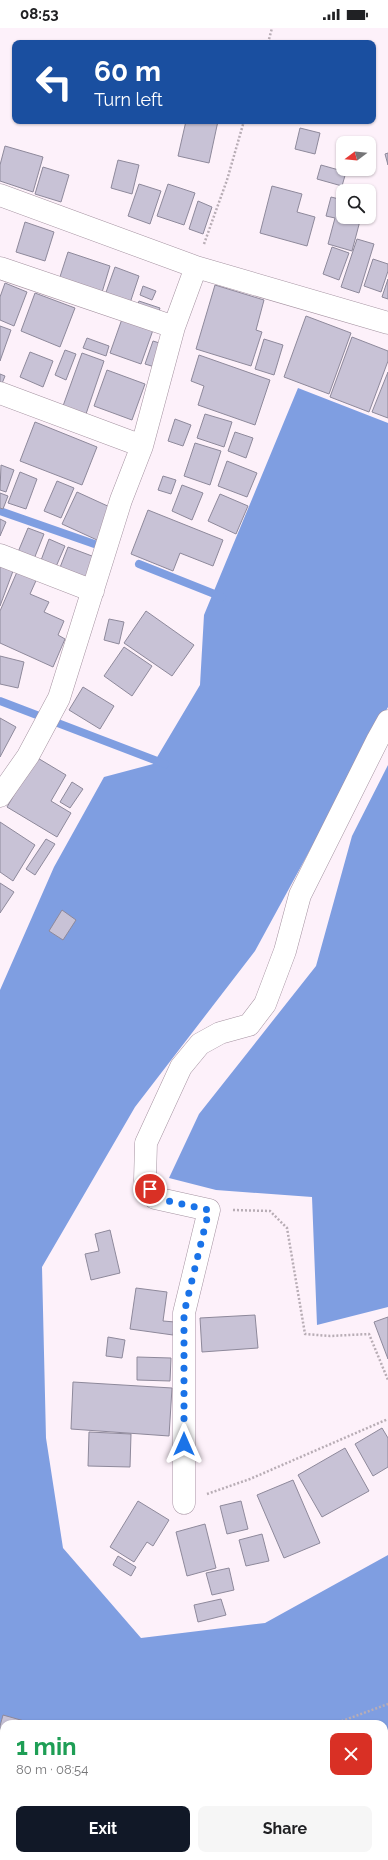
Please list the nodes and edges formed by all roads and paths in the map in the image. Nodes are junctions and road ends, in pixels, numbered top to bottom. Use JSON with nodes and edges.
{"nodes":[{"id":1,"x":272,"y":28,"type":"edge"},
{"id":2,"x":269,"y":40,"type":"edge"},
{"id":3,"x":243,"y":124,"type":"edge"},
{"id":4,"x":0,"y":195,"type":"edge"},
{"id":5,"x":196,"y":267,"type":"junction"},
{"id":6,"x":0,"y":268,"type":"edge"},
{"id":7,"x":388,"y":323,"type":"edge"},
{"id":8,"x":174,"y":327,"type":"junction"},
{"id":9,"x":0,"y":394,"type":"edge"},
{"id":10,"x":142,"y":446,"type":"junction"},
{"id":11,"x":0,"y":555,"type":"edge"},
{"id":12,"x":93,"y":591,"type":"junction"},
{"id":13,"x":388,"y":721,"type":"edge"},
{"id":14,"x":0,"y":796,"type":"edge"},
{"id":15,"x":209,"y":1210,"type":"junction"},
{"id":16,"x":388,"y":1380,"type":"edge"},
{"id":17,"x":388,"y":1420,"type":"edge"},
{"id":18,"x":184,"y":1503,"type":"joint"},
{"id":19,"x":388,"y":1704,"type":"edge"},
{"id":20,"x":345,"y":1720,"type":"edge"}],
"edges":[{"from":1,"to":2,"type":"path"},
{"from":3,"to":5,"type":"path"},
{"from":4,"to":5,"type":"street"},
{"from":5,"to":7,"type":"street"},
{"from":5,"to":8,"type":"street"},
{"from":6,"to":8,"type":"street"},
{"from":8,"to":10,"type":"street"},
{"from":9,"to":10,"type":"street"},
{"from":10,"to":12,"type":"street"},
{"from":11,"to":12,"type":"street"},
{"from":12,"to":14,"type":"street"},
{"from":13,"to":15,"type":"street"},
{"from":15,"to":16,"type":"path"},
{"from":15,"to":18,"type":"street"},
{"from":17,"to":18,"type":"path"},
{"from":19,"to":20,"type":"path"}]}
